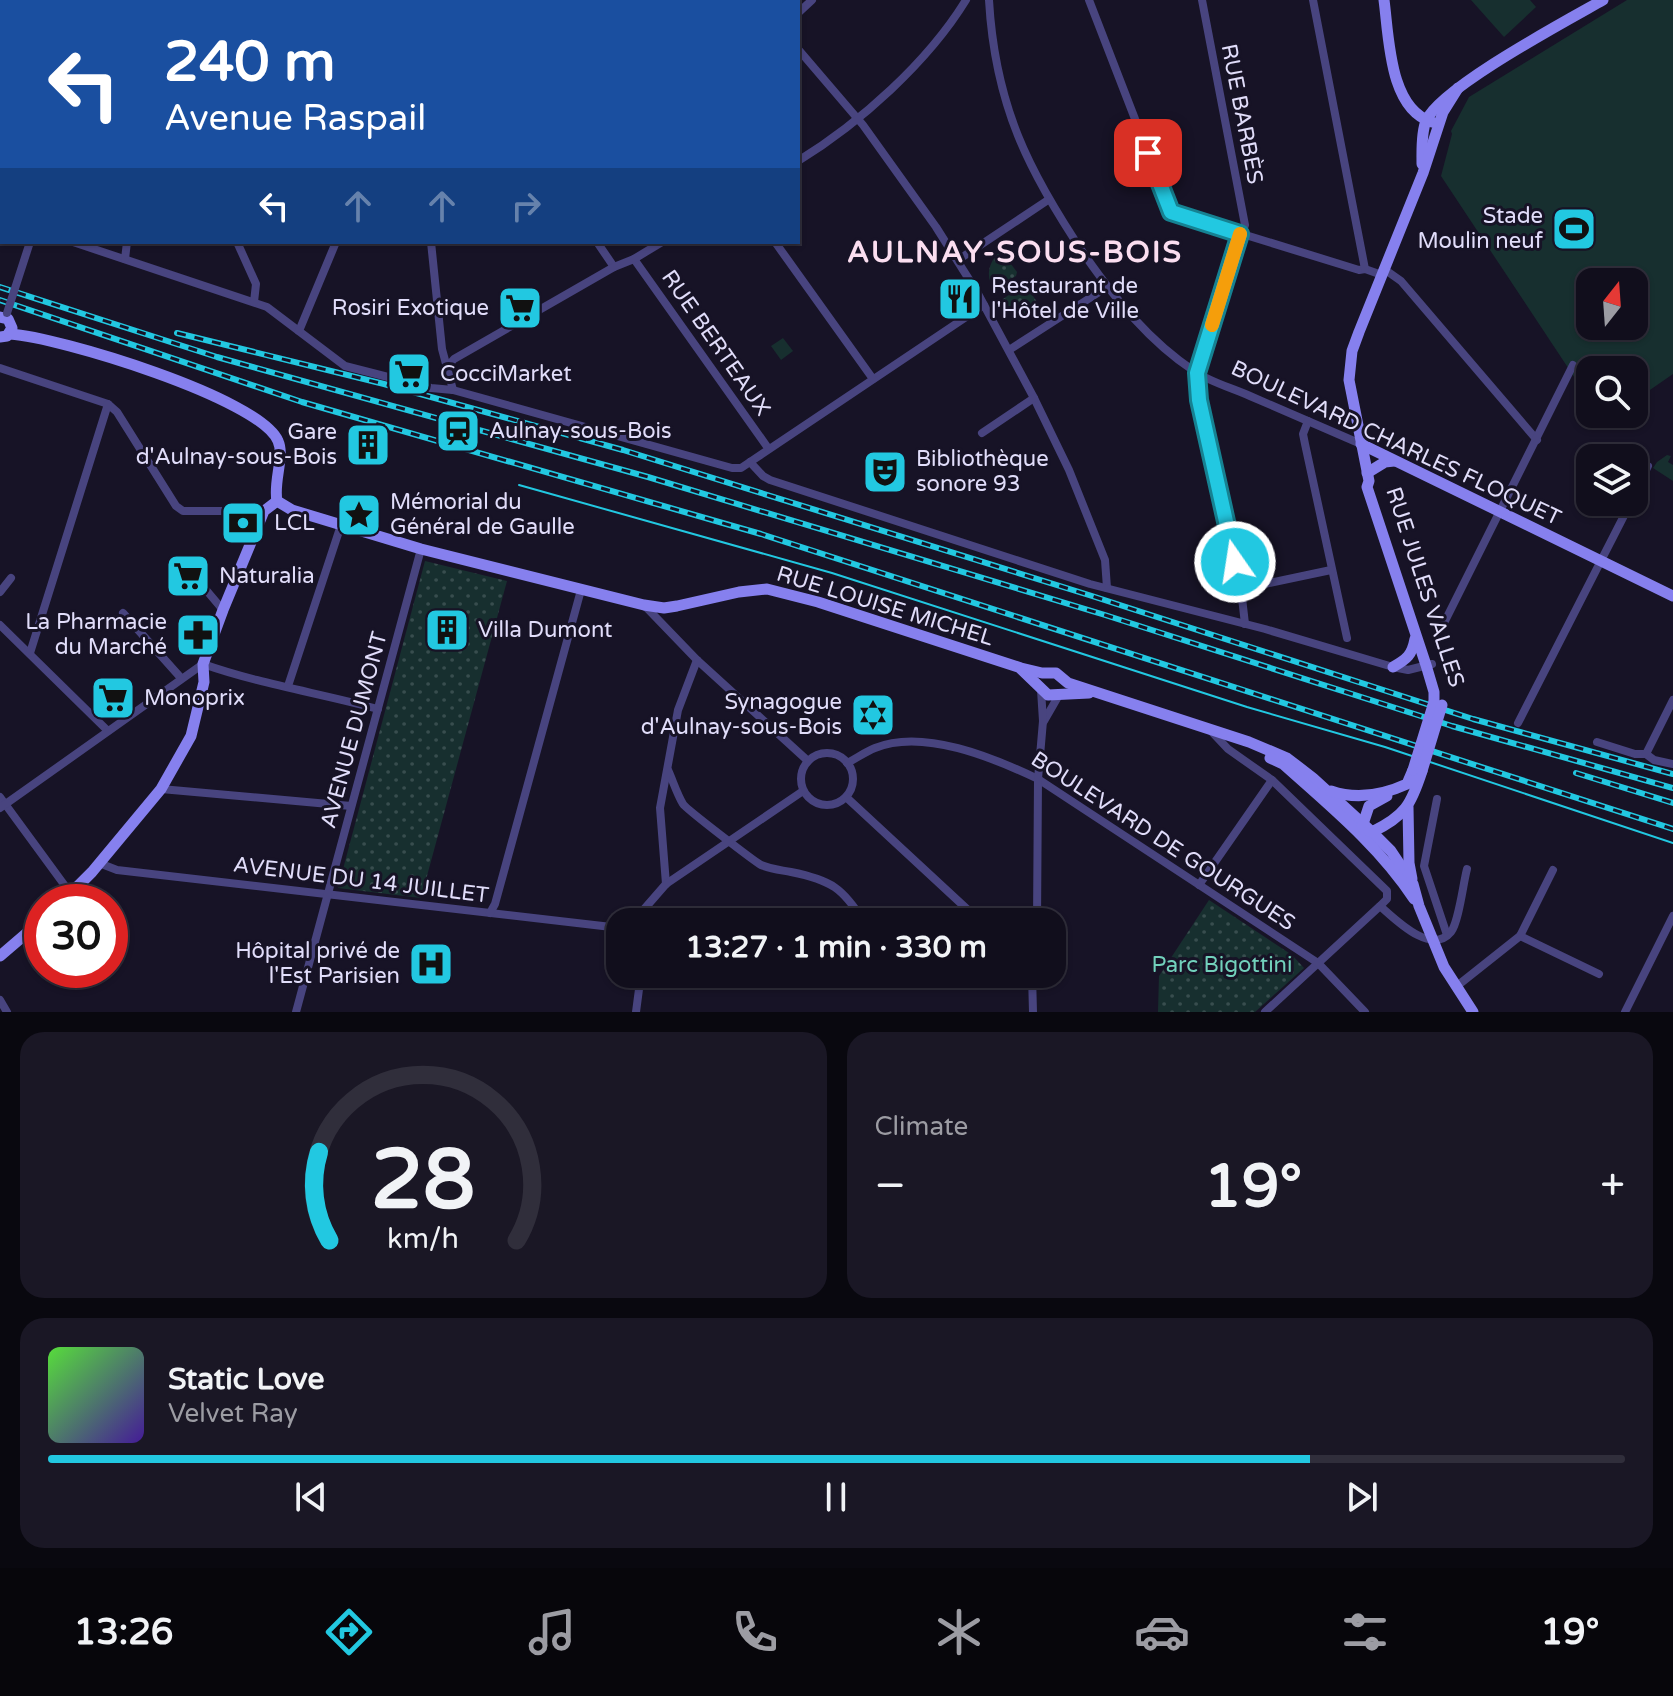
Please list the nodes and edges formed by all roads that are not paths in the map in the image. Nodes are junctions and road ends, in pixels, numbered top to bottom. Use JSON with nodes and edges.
{"nodes":[{"id":1,"x":966,"y":0,"type":"edge"},
{"id":2,"x":989,"y":0,"type":"edge"},
{"id":3,"x":1202,"y":0,"type":"edge"},
{"id":4,"x":1313,"y":0,"type":"edge"},
{"id":5,"x":1384,"y":0,"type":"edge"},
{"id":6,"x":1603,"y":0,"type":"edge"},
{"id":7,"x":1092,"y":2,"type":"edge"},
{"id":8,"x":800,"y":51,"type":"edge"},
{"id":9,"x":1458,"y":88,"type":"junction"},
{"id":10,"x":858,"y":119,"type":"junction"},
{"id":11,"x":1426,"y":121,"type":"junction"},
{"id":12,"x":1440,"y":124,"type":"junction"},
{"id":13,"x":800,"y":160,"type":"edge"},
{"id":14,"x":1423,"y":173,"type":"junction"},
{"id":15,"x":1048,"y":200,"type":"junction"},
{"id":16,"x":1240,"y":234,"type":"junction"},
{"id":17,"x":29,"y":244,"type":"edge"},
{"id":18,"x":79,"y":244,"type":"edge"},
{"id":19,"x":127,"y":244,"type":"edge"},
{"id":20,"x":238,"y":244,"type":"edge"},
{"id":21,"x":335,"y":244,"type":"edge"},
{"id":22,"x":431,"y":244,"type":"edge"},
{"id":23,"x":598,"y":244,"type":"edge"},
{"id":24,"x":659,"y":244,"type":"edge"},
{"id":25,"x":776,"y":244,"type":"edge"},
{"id":26,"x":125,"y":259,"type":"junction"},
{"id":27,"x":634,"y":259,"type":"junction"},
{"id":28,"x":958,"y":260,"type":"junction"},
{"id":29,"x":614,"y":267,"type":"junction"},
{"id":30,"x":1365,"y":269,"type":"junction"},
{"id":31,"x":1383,"y":272,"type":"junction"},
{"id":32,"x":1107,"y":287,"type":"junction"},
{"id":33,"x":254,"y":302,"type":"junction"},
{"id":34,"x":984,"y":305,"type":"junction"},
{"id":35,"x":4,"y":316,"type":"edge"},
{"id":36,"x":299,"y":331,"type":"junction"},
{"id":37,"x":5,"y":335,"type":"edge"},
{"id":38,"x":1009,"y":350,"type":"junction"},
{"id":39,"x":1573,"y":365,"type":"dead end"},
{"id":40,"x":448,"y":366,"type":"junction"},
{"id":41,"x":0,"y":368,"type":"edge"},
{"id":42,"x":1197,"y":373,"type":"junction"},
{"id":43,"x":873,"y":379,"type":"junction"},
{"id":44,"x":453,"y":390,"type":"junction"},
{"id":45,"x":1034,"y":398,"type":"junction"},
{"id":46,"x":108,"y":404,"type":"junction"},
{"id":47,"x":1308,"y":421,"type":"junction"},
{"id":48,"x":982,"y":433,"type":"dead end"},
{"id":49,"x":1537,"y":440,"type":"junction"},
{"id":50,"x":1361,"y":444,"type":"junction"},
{"id":51,"x":768,"y":448,"type":"junction"},
{"id":52,"x":1394,"y":461,"type":"junction"},
{"id":53,"x":750,"y":462,"type":"junction"},
{"id":54,"x":1368,"y":477,"type":"junction"},
{"id":55,"x":277,"y":501,"type":"junction"},
{"id":56,"x":1500,"y":510,"type":"junction"},
{"id":57,"x":264,"y":511,"type":"junction"},
{"id":58,"x":1624,"y":516,"type":"edge"},
{"id":59,"x":341,"y":525,"type":"junction"},
{"id":60,"x":421,"y":549,"type":"junction"},
{"id":61,"x":1602,"y":561,"type":"junction"},
{"id":62,"x":1331,"y":570,"type":"junction"},
{"id":63,"x":11,"y":578,"type":"dead end"},
{"id":64,"x":196,"y":578,"type":"dead end"},
{"id":65,"x":1107,"y":588,"type":"junction"},
{"id":66,"x":1241,"y":589,"type":"junction"},
{"id":67,"x":581,"y":590,"type":"junction"},
{"id":68,"x":0,"y":592,"type":"edge"},
{"id":69,"x":1673,"y":596,"type":"edge"},
{"id":70,"x":644,"y":605,"type":"junction"},
{"id":71,"x":223,"y":610,"type":"junction"},
{"id":72,"x":123,"y":613,"type":"dead end"},
{"id":73,"x":1444,"y":623,"type":"dead end"},
{"id":74,"x":1245,"y":624,"type":"junction"},
{"id":75,"x":0,"y":625,"type":"edge"},
{"id":76,"x":1347,"y":638,"type":"dead end"},
{"id":77,"x":1415,"y":638,"type":"junction"},
{"id":78,"x":30,"y":653,"type":"junction"},
{"id":79,"x":697,"y":660,"type":"junction"},
{"id":80,"x":203,"y":664,"type":"junction"},
{"id":81,"x":1429,"y":664,"type":"junction"},
{"id":82,"x":1393,"y":667,"type":"junction"},
{"id":83,"x":181,"y":678,"type":"junction"},
{"id":84,"x":1040,"y":682,"type":"junction"},
{"id":85,"x":288,"y":686,"type":"junction"},
{"id":86,"x":1064,"y":691,"type":"junction"},
{"id":87,"x":1673,"y":700,"type":"edge"},
{"id":88,"x":378,"y":709,"type":"junction"},
{"id":89,"x":1043,"y":721,"type":"junction"},
{"id":90,"x":1518,"y":723,"type":"dead end"},
{"id":91,"x":108,"y":731,"type":"junction"},
{"id":92,"x":1214,"y":732,"type":"junction"},
{"id":93,"x":1597,"y":742,"type":"dead end"},
{"id":94,"x":1646,"y":754,"type":"junction"},
{"id":95,"x":808,"y":761,"type":"junction"},
{"id":96,"x":847,"y":763,"type":"junction"},
{"id":97,"x":1673,"y":764,"type":"edge"},
{"id":98,"x":668,"y":770,"type":"junction"},
{"id":99,"x":1418,"y":771,"type":"junction"},
{"id":100,"x":1038,"y":779,"type":"junction"},
{"id":101,"x":1272,"y":780,"type":"junction"},
{"id":102,"x":1407,"y":784,"type":"junction"},
{"id":103,"x":161,"y":789,"type":"junction"},
{"id":104,"x":1327,"y":790,"type":"junction"},
{"id":105,"x":803,"y":791,"type":"junction"},
{"id":106,"x":846,"y":797,"type":"junction"},
{"id":107,"x":1437,"y":799,"type":"dead end"},
{"id":108,"x":2,"y":803,"type":"edge"},
{"id":109,"x":351,"y":806,"type":"junction"},
{"id":110,"x":1408,"y":807,"type":"junction"},
{"id":111,"x":1365,"y":830,"type":"junction"},
{"id":112,"x":730,"y":841,"type":"junction"},
{"id":113,"x":99,"y":863,"type":"junction"},
{"id":114,"x":1467,"y":869,"type":"dead end"},
{"id":115,"x":1553,"y":870,"type":"dead end"},
{"id":116,"x":57,"y":884,"type":"edge"},
{"id":117,"x":79,"y":884,"type":"edge"},
{"id":118,"x":666,"y":884,"type":"junction"},
{"id":119,"x":1413,"y":884,"type":"junction"},
{"id":120,"x":1199,"y":885,"type":"junction"},
{"id":121,"x":329,"y":895,"type":"junction"},
{"id":122,"x":1380,"y":906,"type":"junction"},
{"id":123,"x":1419,"y":906,"type":"junction"},
{"id":124,"x":645,"y":908,"type":"edge"},
{"id":125,"x":854,"y":908,"type":"edge"},
{"id":126,"x":966,"y":908,"type":"edge"},
{"id":127,"x":1037,"y":908,"type":"edge"},
{"id":128,"x":490,"y":913,"type":"junction"},
{"id":129,"x":1673,"y":916,"type":"edge"},
{"id":130,"x":606,"y":926,"type":"edge"},
{"id":131,"x":24,"y":935,"type":"edge"},
{"id":132,"x":1447,"y":935,"type":"junction"},
{"id":133,"x":1520,"y":936,"type":"junction"},
{"id":134,"x":1433,"y":941,"type":"junction"},
{"id":135,"x":0,"y":956,"type":"edge"},
{"id":136,"x":1318,"y":963,"type":"junction"},
{"id":137,"x":1599,"y":974,"type":"dead end"},
{"id":138,"x":1457,"y":986,"type":"junction"},
{"id":139,"x":639,"y":988,"type":"edge"},
{"id":140,"x":1033,"y":988,"type":"edge"},
{"id":141,"x":0,"y":1000,"type":"edge"},
{"id":142,"x":7,"y":1012,"type":"edge"},
{"id":143,"x":296,"y":1012,"type":"edge"},
{"id":144,"x":636,"y":1012,"type":"edge"},
{"id":145,"x":1033,"y":1012,"type":"edge"},
{"id":146,"x":1265,"y":1012,"type":"edge"},
{"id":147,"x":1365,"y":1012,"type":"edge"},
{"id":148,"x":1473,"y":1012,"type":"edge"},
{"id":149,"x":1625,"y":1012,"type":"edge"}],
"edges":[{"from":1,"to":10,"type":"street"},
{"from":2,"to":15,"type":"street","name":"BOULEVARD CHARLES FLOQUET"},
{"from":3,"to":16,"type":"street","name":"RUE BARBÈS"},
{"from":4,"to":30,"type":"street"},
{"from":5,"to":11,"type":"street"},
{"from":6,"to":9,"type":"street"},
{"from":7,"to":16,"type":"street"},
{"from":8,"to":10,"type":"street"},
{"from":9,"to":11,"type":"street"},
{"from":9,"to":12,"type":"street","name":"RUE JULES VALLES"},
{"from":10,"to":13,"type":"street"},
{"from":10,"to":28,"type":"street"},
{"from":11,"to":12,"type":"street"},
{"from":11,"to":14,"type":"street","name":"RUE JULES VALLES"},
{"from":12,"to":14,"type":"street","name":"RUE JULES VALLES"},
{"from":14,"to":31,"type":"street","name":"RUE JULES VALLES"},
{"from":15,"to":28,"type":"street"},
{"from":15,"to":32,"type":"street","name":"BOULEVARD CHARLES FLOQUET"},
{"from":16,"to":30,"type":"street"},
{"from":16,"to":42,"type":"street","name":"RUE BARBÈS"},
{"from":17,"to":35,"type":"street","bridge":true},
{"from":18,"to":26,"type":"street"},
{"from":19,"to":26,"type":"street"},
{"from":20,"to":33,"type":"street"},
{"from":21,"to":36,"type":"street"},
{"from":22,"to":40,"type":"street"},
{"from":23,"to":29,"type":"street"},
{"from":24,"to":27,"type":"street"},
{"from":25,"to":43,"type":"street"},
{"from":26,"to":33,"type":"street"},
{"from":27,"to":29,"type":"street"},
{"from":27,"to":51,"type":"street","name":"RUE BERTEAUX"},
{"from":28,"to":34,"type":"street"},
{"from":29,"to":40,"type":"street"},
{"from":30,"to":31,"type":"street"},
{"from":31,"to":49,"type":"street"},
{"from":31,"to":50,"type":"street","name":"RUE JULES VALLES"},
{"from":32,"to":38,"type":"street"},
{"from":32,"to":42,"type":"street","name":"BOULEVARD CHARLES FLOQUET"},
{"from":33,"to":36,"type":"street"},
{"from":34,"to":38,"type":"street"},
{"from":34,"to":43,"type":"street"},
{"from":35,"to":37,"type":"street"},
{"from":36,"to":44,"type":"street"},
{"from":37,"to":55,"type":"street"},
{"from":38,"to":45,"type":"street"},
{"from":39,"to":49,"type":"street"},
{"from":40,"to":44,"type":"street"},
{"from":41,"to":46,"type":"street"},
{"from":42,"to":47,"type":"street","name":"BOULEVARD CHARLES FLOQUET"},
{"from":42,"to":66,"type":"street"},
{"from":43,"to":51,"type":"street"},
{"from":44,"to":53,"type":"street"},
{"from":45,"to":48,"type":"street"},
{"from":45,"to":65,"type":"street"},
{"from":46,"to":57,"type":"street"},
{"from":46,"to":78,"type":"street"},
{"from":47,"to":50,"type":"street","name":"BOULEVARD CHARLES FLOQUET"},
{"from":47,"to":62,"type":"street"},
{"from":49,"to":56,"type":"street"},
{"from":50,"to":52,"type":"street","name":"BOULEVARD CHARLES FLOQUET"},
{"from":50,"to":54,"type":"street","name":"RUE JULES VALLES"},
{"from":51,"to":53,"type":"street"},
{"from":52,"to":54,"type":"street"},
{"from":52,"to":56,"type":"street","name":"BOULEVARD CHARLES FLOQUET"},
{"from":53,"to":65,"type":"street"},
{"from":54,"to":77,"type":"street","name":"RUE JULES VALLES"},
{"from":54,"to":81,"type":"street","name":"RUE JULES VALLES"},
{"from":55,"to":57,"type":"street"},
{"from":55,"to":59,"type":"street","name":"RUE LOUISE MICHEL"},
{"from":56,"to":61,"type":"street","name":"BOULEVARD CHARLES FLOQUET"},
{"from":56,"to":73,"type":"street"},
{"from":57,"to":71,"type":"street"},
{"from":58,"to":61,"type":"street"},
{"from":59,"to":60,"type":"street","name":"RUE LOUISE MICHEL"},
{"from":59,"to":85,"type":"street"},
{"from":60,"to":67,"type":"street","name":"RUE LOUISE MICHEL"},
{"from":60,"to":88,"type":"street","name":"AVENUE DUMONT"},
{"from":61,"to":69,"type":"street","name":"BOULEVARD CHARLES FLOQUET"},
{"from":61,"to":90,"type":"street"},
{"from":62,"to":66,"type":"street"},
{"from":62,"to":76,"type":"street"},
{"from":63,"to":68,"type":"street"},
{"from":64,"to":71,"type":"street"},
{"from":65,"to":74,"type":"street"},
{"from":66,"to":74,"type":"street"},
{"from":67,"to":70,"type":"street","name":"RUE LOUISE MICHEL"},
{"from":67,"to":128,"type":"street"},
{"from":70,"to":79,"type":"street"},
{"from":70,"to":84,"type":"street","name":"RUE LOUISE MICHEL"},
{"from":71,"to":80,"type":"street"},
{"from":72,"to":83,"type":"street"},
{"from":74,"to":82,"type":"street"},
{"from":75,"to":78,"type":"street"},
{"from":77,"to":81,"type":"street","name":"RUE JULES VALLES"},
{"from":77,"to":82,"type":"street"},
{"from":78,"to":91,"type":"street"},
{"from":79,"to":95,"type":"street"},
{"from":79,"to":98,"type":"street"},
{"from":80,"to":83,"type":"street"},
{"from":80,"to":85,"type":"street"},
{"from":80,"to":103,"type":"street"},
{"from":81,"to":82,"type":"street"},
{"from":81,"to":99,"type":"street","name":"RUE JULES VALLES","bridge":true},
{"from":83,"to":91,"type":"street"},
{"from":84,"to":86,"type":"street","name":"RUE LOUISE MICHEL"},
{"from":84,"to":86,"type":"street","name":"RUE LOUISE MICHEL"},
{"from":84,"to":89,"type":"street"},
{"from":85,"to":88,"type":"street"},
{"from":86,"to":89,"type":"street"},
{"from":86,"to":92,"type":"street","name":"RUE LOUISE MICHEL"},
{"from":87,"to":94,"type":"street"},
{"from":88,"to":109,"type":"street","name":"AVENUE DUMONT"},
{"from":89,"to":100,"type":"street"},
{"from":91,"to":108,"type":"street"},
{"from":92,"to":101,"type":"street","name":"RUE LOUISE MICHEL"},
{"from":92,"to":104,"type":"street","name":"RUE LOUISE MICHEL"},
{"from":92,"to":111,"type":"street","name":"RUE LOUISE MICHEL"},
{"from":93,"to":94,"type":"street"},
{"from":94,"to":97,"type":"street"},
{"from":95,"to":96,"type":"street"},
{"from":95,"to":105,"type":"street"},
{"from":96,"to":100,"type":"street","name":"BOULEVARD DE GOURGUES"},
{"from":96,"to":106,"type":"street"},
{"from":98,"to":112,"type":"street"},
{"from":98,"to":118,"type":"street"},
{"from":99,"to":102,"type":"street"},
{"from":99,"to":110,"type":"street"},
{"from":100,"to":120,"type":"street","name":"BOULEVARD DE GOURGUES"},
{"from":100,"to":127,"type":"street"},
{"from":101,"to":120,"type":"street"},
{"from":101,"to":122,"type":"street","name":"RUE LOUISE MICHEL"},
{"from":102,"to":104,"type":"street"},
{"from":102,"to":111,"type":"street"},
{"from":103,"to":109,"type":"street"},
{"from":103,"to":113,"type":"street"},
{"from":104,"to":111,"type":"street","name":"RUE LOUISE MICHEL"},
{"from":105,"to":106,"type":"street"},
{"from":105,"to":112,"type":"street"},
{"from":106,"to":126,"type":"street"},
{"from":107,"to":132,"type":"street"},
{"from":108,"to":116,"type":"street"},
{"from":109,"to":121,"type":"street","name":"AVENUE DUMONT"},
{"from":110,"to":111,"type":"street"},
{"from":110,"to":119,"type":"street"},
{"from":111,"to":119,"type":"street","name":"RUE LOUISE MICHEL"},
{"from":111,"to":123,"type":"street","name":"RUE LOUISE MICHEL"},
{"from":112,"to":118,"type":"street"},
{"from":112,"to":125,"type":"street"},
{"from":113,"to":117,"type":"street"},
{"from":113,"to":121,"type":"street","name":"AVENUE DU 14 JUILLET"},
{"from":114,"to":132,"type":"street"},
{"from":115,"to":133,"type":"street"},
{"from":118,"to":124,"type":"street"},
{"from":119,"to":123,"type":"street","name":"RUE LOUISE MICHEL"},
{"from":120,"to":136,"type":"street","name":"BOULEVARD DE GOURGUES"},
{"from":121,"to":128,"type":"street","name":"AVENUE DU 14 JUILLET"},
{"from":121,"to":143,"type":"street","name":"AVENUE DUMONT"},
{"from":122,"to":134,"type":"street"},
{"from":122,"to":136,"type":"street"},
{"from":123,"to":134,"type":"street"},
{"from":128,"to":130,"type":"street","name":"AVENUE DU 14 JUILLET"},
{"from":129,"to":149,"type":"street"},
{"from":131,"to":135,"type":"street"},
{"from":132,"to":134,"type":"street"},
{"from":133,"to":137,"type":"street"},
{"from":133,"to":138,"type":"street"},
{"from":134,"to":138,"type":"street"},
{"from":136,"to":146,"type":"street"},
{"from":136,"to":147,"type":"street","name":"BOULEVARD DE GOURGUES"},
{"from":138,"to":148,"type":"street"},
{"from":139,"to":144,"type":"street"},
{"from":140,"to":145,"type":"street"},
{"from":141,"to":142,"type":"street"}]}
